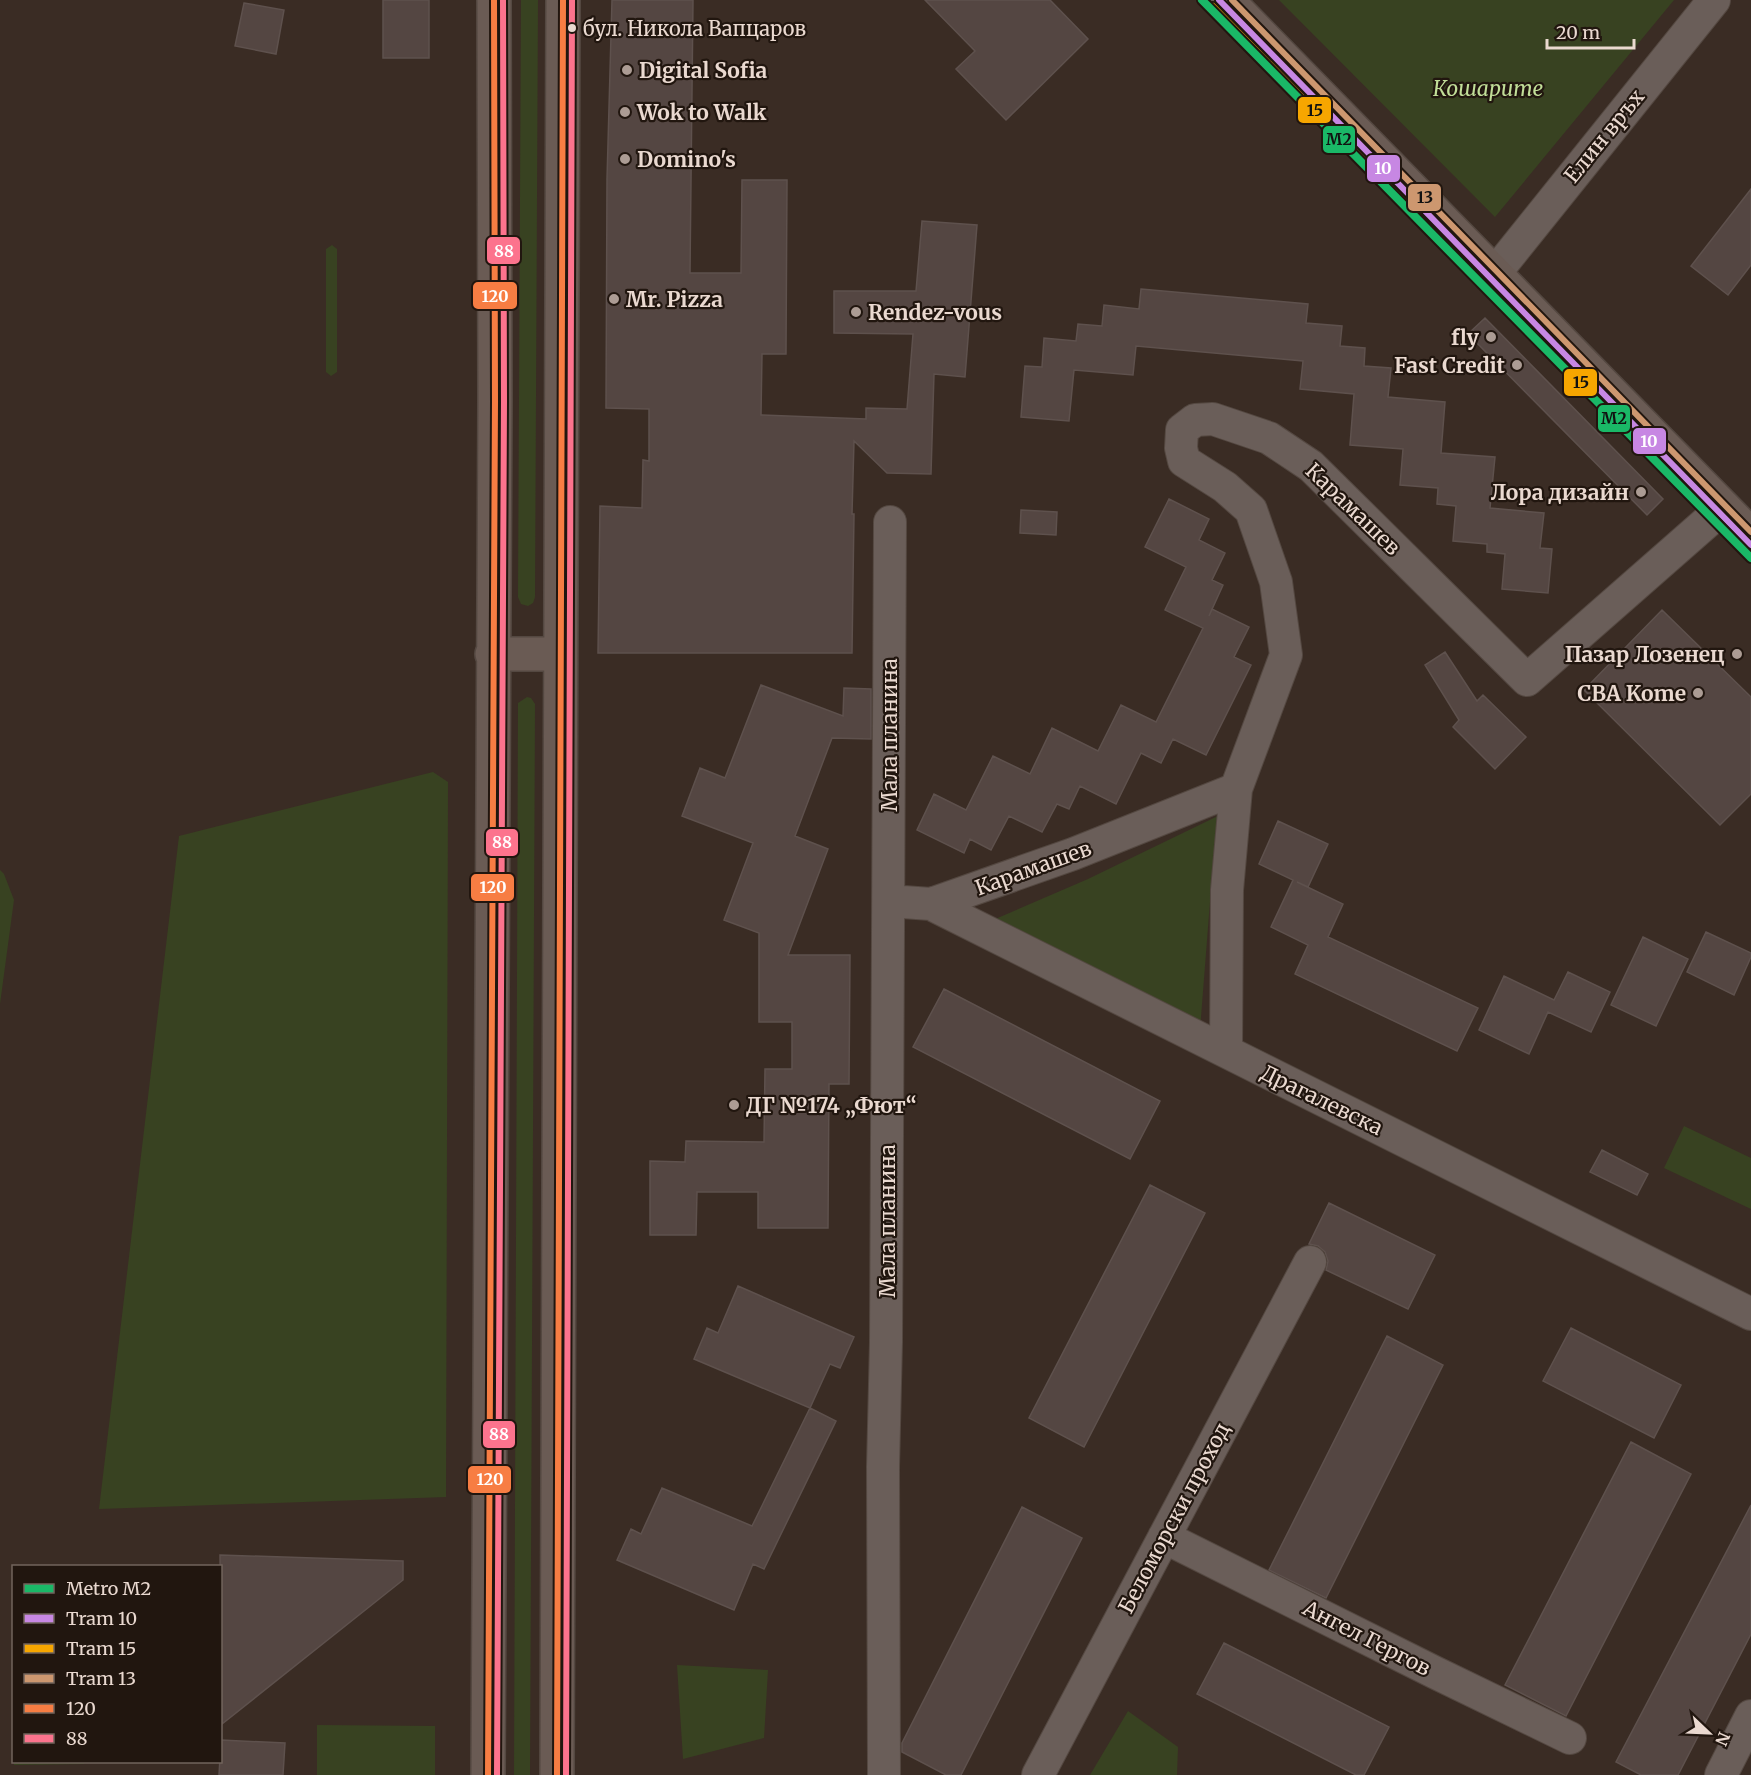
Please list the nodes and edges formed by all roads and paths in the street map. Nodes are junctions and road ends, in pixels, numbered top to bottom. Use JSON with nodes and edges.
{"nodes":[{"id":1,"x":494,"y":0,"type":"edge"},
{"id":2,"x":563,"y":0,"type":"edge"},
{"id":3,"x":1227,"y":0,"type":"edge"},
{"id":4,"x":1714,"y":0,"type":"edge"},
{"id":5,"x":1495,"y":273,"type":"junction"},
{"id":6,"x":1724,"y":507,"type":"junction"},
{"id":7,"x":890,"y":522,"type":"dead end"},
{"id":8,"x":1751,"y":536,"type":"edge"},
{"id":9,"x":492,"y":654,"type":"junction"},
{"id":10,"x":560,"y":654,"type":"junction"},
{"id":11,"x":1236,"y":789,"type":"junction"},
{"id":12,"x":889,"y":901,"type":"junction"},
{"id":13,"x":931,"y":904,"type":"junction"},
{"id":14,"x":1226,"y":1051,"type":"junction"},
{"id":15,"x":1310,"y":1262,"type":"dead end"},
{"id":16,"x":1751,"y":1314,"type":"edge"},
{"id":17,"x":1164,"y":1537,"type":"junction"},
{"id":18,"x":1751,"y":1716,"type":"edge"},
{"id":19,"x":1570,"y":1738,"type":"dead end"},
{"id":20,"x":488,"y":1775,"type":"edge"},
{"id":21,"x":557,"y":1775,"type":"edge"},
{"id":22,"x":884,"y":1775,"type":"edge"},
{"id":23,"x":1038,"y":1775,"type":"edge"},
{"id":24,"x":1721,"y":1775,"type":"edge"}],
"edges":[{"from":1,"to":9,"type":"main road"},
{"from":2,"to":10,"type":"main road"},
{"from":3,"to":5,"type":"main road"},
{"from":4,"to":5,"type":"street","name":"Елин връх"},
{"from":5,"to":6,"type":"main road"},
{"from":6,"to":8,"type":"main road"},
{"from":6,"to":11,"type":"street","name":"Карамашев"},
{"from":7,"to":12,"type":"street","name":"Мала планина"},
{"from":9,"to":10,"type":"main road"},
{"from":9,"to":20,"type":"main road"},
{"from":10,"to":21,"type":"main road"},
{"from":11,"to":13,"type":"street","name":"Карамашев"},
{"from":11,"to":14,"type":"street","name":"Карамашев"},
{"from":12,"to":13,"type":"street","name":"Драгалевска"},
{"from":12,"to":22,"type":"street","name":"Мала планина"},
{"from":13,"to":14,"type":"street","name":"Драгалевска"},
{"from":14,"to":16,"type":"street","name":"Драгалевска"},
{"from":15,"to":17,"type":"street","name":"Беломорски проход"},
{"from":17,"to":19,"type":"street","name":"Ангел Гергов"},
{"from":17,"to":23,"type":"street","name":"Беломорски проход"},
{"from":18,"to":24,"type":"street"}]}
